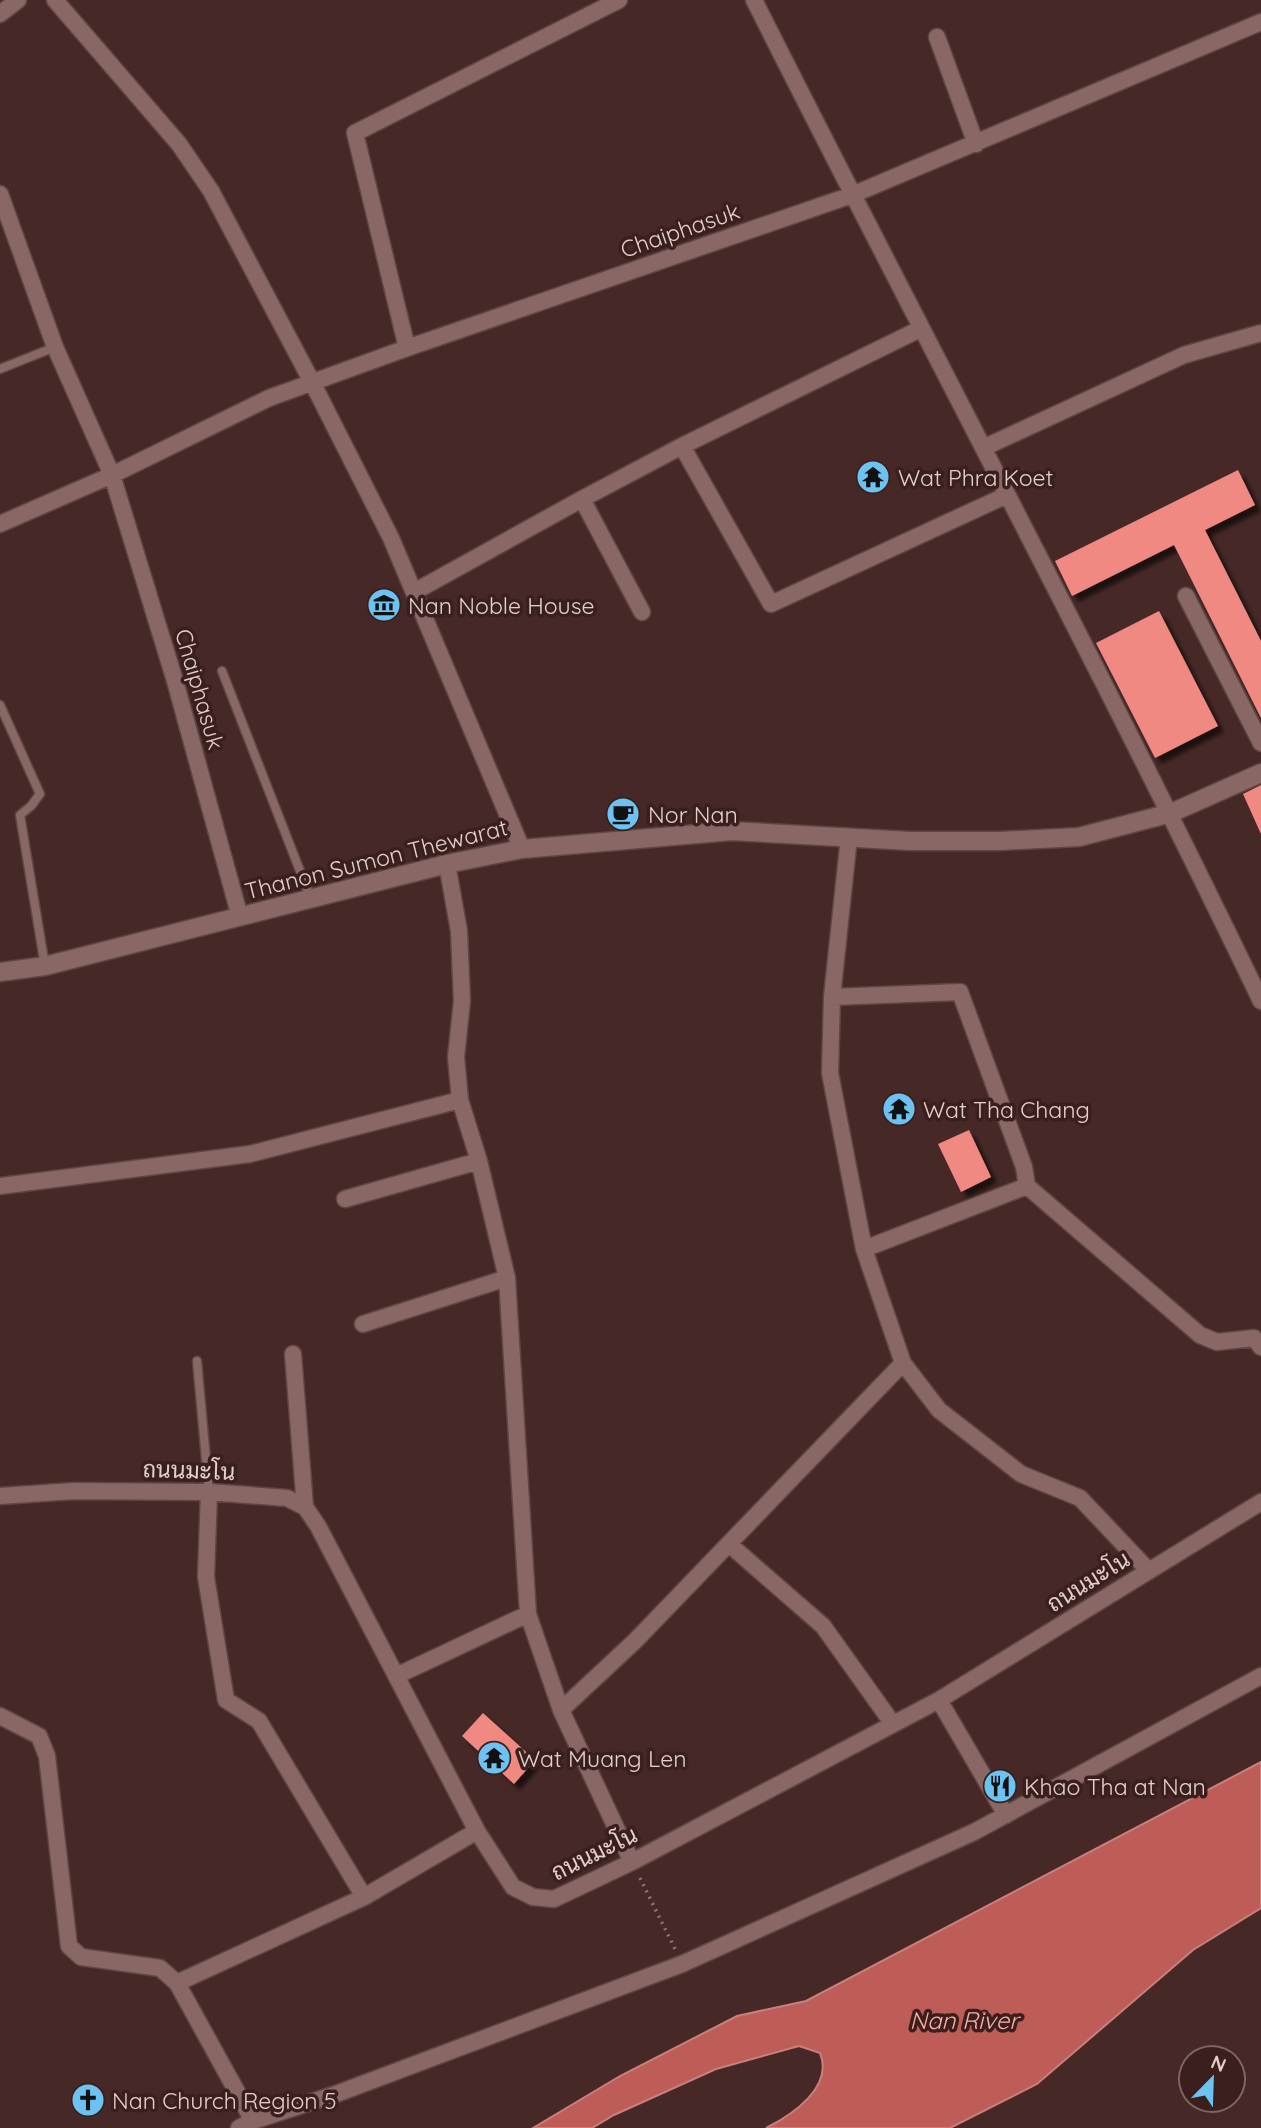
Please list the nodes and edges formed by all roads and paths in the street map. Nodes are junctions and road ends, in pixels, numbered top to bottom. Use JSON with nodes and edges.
{"nodes":[{"id":1,"x":18,"y":0,"type":"edge"},
{"id":2,"x":55,"y":0,"type":"edge"},
{"id":3,"x":618,"y":0,"type":"edge"},
{"id":4,"x":754,"y":0,"type":"edge"},
{"id":5,"x":0,"y":14,"type":"edge"},
{"id":6,"x":1261,"y":22,"type":"edge"},
{"id":7,"x":937,"y":37,"type":"dead end"},
{"id":8,"x":976,"y":144,"type":"junction"},
{"id":9,"x":0,"y":194,"type":"edge"},
{"id":10,"x":852,"y":195,"type":"junction"},
{"id":11,"x":920,"y":329,"type":"junction"},
{"id":12,"x":1261,"y":333,"type":"edge"},
{"id":13,"x":55,"y":347,"type":"junction"},
{"id":14,"x":407,"y":348,"type":"junction"},
{"id":15,"x":0,"y":369,"type":"edge"},
{"id":16,"x":312,"y":382,"type":"junction"},
{"id":17,"x":682,"y":446,"type":"junction"},
{"id":18,"x":983,"y":448,"type":"junction"},
{"id":19,"x":112,"y":475,"type":"junction"},
{"id":20,"x":1007,"y":495,"type":"junction"},
{"id":21,"x":582,"y":499,"type":"junction"},
{"id":22,"x":0,"y":524,"type":"edge"},
{"id":23,"x":414,"y":592,"type":"junction"},
{"id":24,"x":1186,"y":596,"type":"dead end"},
{"id":25,"x":642,"y":612,"type":"dead end"},
{"id":26,"x":222,"y":671,"type":"dead end"},
{"id":27,"x":0,"y":705,"type":"edge"},
{"id":28,"x":1261,"y":743,"type":"edge"},
{"id":29,"x":1261,"y":773,"type":"edge"},
{"id":30,"x":1171,"y":813,"type":"junction"},
{"id":31,"x":849,"y":837,"type":"junction"},
{"id":32,"x":522,"y":849,"type":"junction"},
{"id":33,"x":447,"y":864,"type":"junction"},
{"id":34,"x":311,"y":900,"type":"junction"},
{"id":35,"x":240,"y":918,"type":"junction"},
{"id":36,"x":45,"y":966,"type":"junction"},
{"id":37,"x":0,"y":972,"type":"edge"},
{"id":38,"x":832,"y":997,"type":"junction"},
{"id":39,"x":1261,"y":1002,"type":"edge"},
{"id":40,"x":460,"y":1100,"type":"junction"},
{"id":41,"x":480,"y":1161,"type":"junction"},
{"id":42,"x":0,"y":1186,"type":"edge"},
{"id":43,"x":1027,"y":1186,"type":"junction"},
{"id":44,"x":345,"y":1199,"type":"dead end"},
{"id":45,"x":864,"y":1249,"type":"junction"},
{"id":46,"x":507,"y":1278,"type":"junction"},
{"id":47,"x":363,"y":1324,"type":"dead end"},
{"id":48,"x":1261,"y":1347,"type":"edge"},
{"id":49,"x":293,"y":1354,"type":"dead end"},
{"id":50,"x":197,"y":1360,"type":"dead end"},
{"id":51,"x":903,"y":1363,"type":"junction"},
{"id":52,"x":209,"y":1492,"type":"junction"},
{"id":53,"x":0,"y":1496,"type":"edge"},
{"id":54,"x":1261,"y":1502,"type":"edge"},
{"id":55,"x":305,"y":1507,"type":"junction"},
{"id":56,"x":729,"y":1544,"type":"junction"},
{"id":57,"x":1149,"y":1571,"type":"junction"},
{"id":58,"x":528,"y":1614,"type":"junction"},
{"id":59,"x":396,"y":1676,"type":"junction"},
{"id":60,"x":1261,"y":1676,"type":"edge"},
{"id":61,"x":939,"y":1700,"type":"junction"},
{"id":62,"x":561,"y":1710,"type":"junction"},
{"id":63,"x":0,"y":1716,"type":"edge"},
{"id":64,"x":893,"y":1724,"type":"junction"},
{"id":65,"x":1006,"y":1815,"type":"junction"},
{"id":66,"x":477,"y":1831,"type":"junction"},
{"id":67,"x":632,"y":1862,"type":"junction"},
{"id":68,"x":364,"y":1897,"type":"junction"},
{"id":69,"x":682,"y":1964,"type":"junction"},
{"id":70,"x":177,"y":1983,"type":"junction"},
{"id":71,"x":246,"y":2124,"type":"edge"}],
"edges":[{"from":1,"to":5,"type":"street"},
{"from":2,"to":16,"type":"street"},
{"from":3,"to":14,"type":"street"},
{"from":4,"to":10,"type":"street"},
{"from":6,"to":8,"type":"street","name":"Chaiphasuk"},
{"from":7,"to":8,"type":"street"},
{"from":8,"to":10,"type":"street","name":"Chaiphasuk"},
{"from":9,"to":13,"type":"street","name":"Chaiphasuk"},
{"from":10,"to":11,"type":"street"},
{"from":10,"to":14,"type":"street","name":"Chaiphasuk"},
{"from":11,"to":17,"type":"street"},
{"from":11,"to":18,"type":"street"},
{"from":12,"to":18,"type":"street"},
{"from":13,"to":15,"type":"lane"},
{"from":13,"to":19,"type":"street","name":"Chaiphasuk"},
{"from":14,"to":16,"type":"street","name":"Chaiphasuk"},
{"from":16,"to":19,"type":"street","name":"Chaiphasuk"},
{"from":16,"to":23,"type":"street"},
{"from":17,"to":20,"type":"street"},
{"from":17,"to":21,"type":"street"},
{"from":18,"to":20,"type":"street"},
{"from":19,"to":22,"type":"street","name":"Chaiphasuk"},
{"from":19,"to":35,"type":"street","name":"Chaiphasuk"},
{"from":20,"to":30,"type":"street"},
{"from":21,"to":23,"type":"street"},
{"from":21,"to":25,"type":"street"},
{"from":23,"to":32,"type":"street"},
{"from":24,"to":28,"type":"street"},
{"from":26,"to":34,"type":"lane"},
{"from":27,"to":36,"type":"lane"},
{"from":29,"to":30,"type":"street","name":"Thanon Sumon Thewarat"},
{"from":30,"to":31,"type":"street","name":"Thanon Sumon Thewarat"},
{"from":30,"to":39,"type":"street"},
{"from":31,"to":32,"type":"street","name":"Thanon Sumon Thewarat"},
{"from":31,"to":38,"type":"street"},
{"from":32,"to":33,"type":"street","name":"Thanon Sumon Thewarat"},
{"from":33,"to":34,"type":"street","name":"Thanon Sumon Thewarat"},
{"from":33,"to":40,"type":"street"},
{"from":34,"to":35,"type":"street","name":"Thanon Sumon Thewarat"},
{"from":35,"to":36,"type":"street","name":"Thanon Sumon Thewarat"},
{"from":36,"to":37,"type":"street","name":"Thanon Sumon Thewarat"},
{"from":38,"to":43,"type":"street"},
{"from":38,"to":45,"type":"street"},
{"from":40,"to":41,"type":"street"},
{"from":40,"to":42,"type":"street"},
{"from":41,"to":44,"type":"street"},
{"from":41,"to":46,"type":"street"},
{"from":43,"to":45,"type":"street"},
{"from":43,"to":48,"type":"street"},
{"from":45,"to":51,"type":"street"},
{"from":46,"to":47,"type":"street"},
{"from":46,"to":58,"type":"street"},
{"from":49,"to":55,"type":"street"},
{"from":50,"to":52,"type":"lane"},
{"from":51,"to":56,"type":"street"},
{"from":51,"to":57,"type":"street"},
{"from":52,"to":53,"type":"street","name":"ถนนมะโน"},
{"from":52,"to":55,"type":"street","name":"ถนนมะโน"},
{"from":52,"to":68,"type":"street"},
{"from":54,"to":57,"type":"street","name":"ถนนมะโน"},
{"from":55,"to":59,"type":"street","name":"ถนนมะโน"},
{"from":56,"to":62,"type":"street"},
{"from":56,"to":64,"type":"street"},
{"from":57,"to":61,"type":"street","name":"ถนนมะโน"},
{"from":58,"to":59,"type":"street"},
{"from":58,"to":62,"type":"street"},
{"from":59,"to":66,"type":"street","name":"ถนนมะโน"},
{"from":60,"to":65,"type":"street"},
{"from":61,"to":64,"type":"street","name":"ถนนมะโน"},
{"from":61,"to":65,"type":"street"},
{"from":62,"to":67,"type":"street"},
{"from":63,"to":70,"type":"street"},
{"from":64,"to":67,"type":"street","name":"ถนนมะโน"},
{"from":65,"to":69,"type":"street"},
{"from":66,"to":67,"type":"street","name":"ถนนมะโน"},
{"from":66,"to":68,"type":"street"},
{"from":67,"to":69,"type":"path"},
{"from":68,"to":70,"type":"street"},
{"from":69,"to":71,"type":"street"},
{"from":70,"to":71,"type":"street"}]}
